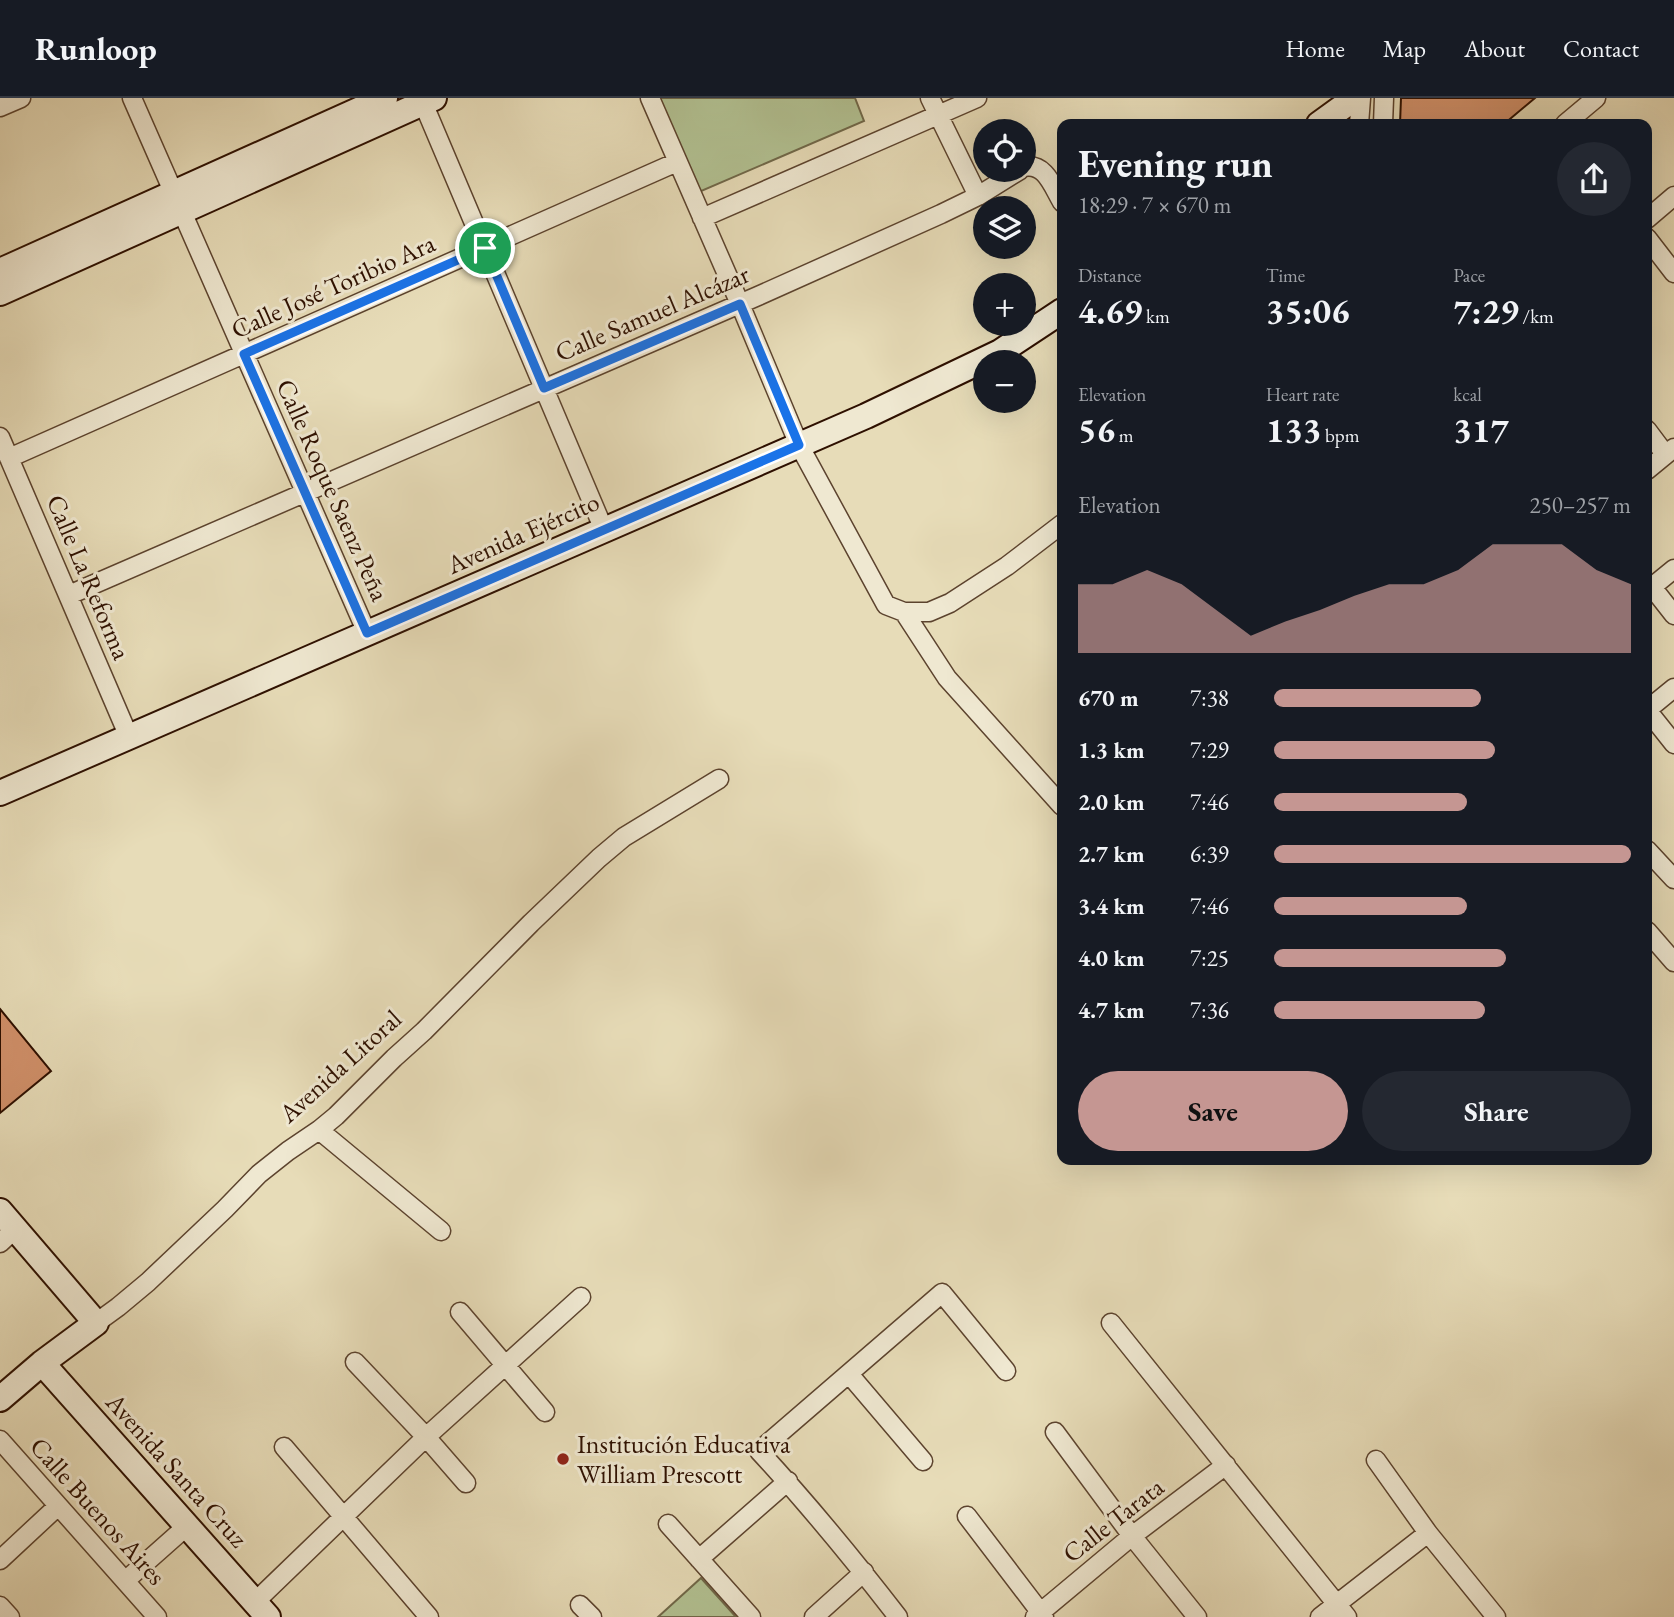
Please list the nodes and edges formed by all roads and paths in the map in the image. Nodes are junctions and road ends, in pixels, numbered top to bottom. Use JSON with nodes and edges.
{"nodes":[{"id":1,"x":21,"y":98,"type":"edge"},
{"id":2,"x":132,"y":98,"type":"edge"},
{"id":3,"x":385,"y":98,"type":"edge"},
{"id":4,"x":650,"y":98,"type":"edge"},
{"id":5,"x":976,"y":98,"type":"edge"},
{"id":6,"x":1355,"y":98,"type":"edge"},
{"id":7,"x":1361,"y":98,"type":"edge"},
{"id":8,"x":1384,"y":98,"type":"edge"},
{"id":9,"x":1596,"y":98,"type":"edge"},
{"id":10,"x":426,"y":100,"type":"edge"},
{"id":11,"x":934,"y":106,"type":"edge"},
{"id":12,"x":0,"y":107,"type":"edge"},
{"id":13,"x":1326,"y":119,"type":"edge"},
{"id":14,"x":1359,"y":119,"type":"edge"},
{"id":15,"x":1383,"y":119,"type":"edge"},
{"id":16,"x":1571,"y":119,"type":"edge"},
{"id":17,"x":677,"y":162,"type":"junction"},
{"id":18,"x":1036,"y":166,"type":"edge"},
{"id":19,"x":1000,"y":182,"type":"edge"},
{"id":20,"x":1057,"y":194,"type":"edge"},
{"id":21,"x":978,"y":195,"type":"junction"},
{"id":22,"x":1674,"y":196,"type":"edge"},
{"id":23,"x":178,"y":202,"type":"junction"},
{"id":24,"x":1652,"y":215,"type":"edge"},
{"id":25,"x":702,"y":218,"type":"junction"},
{"id":26,"x":1652,"y":244,"type":"edge"},
{"id":27,"x":485,"y":248,"type":"junction"},
{"id":28,"x":0,"y":271,"type":"edge"},
{"id":29,"x":1674,"y":273,"type":"edge"},
{"id":30,"x":0,"y":293,"type":"edge"},
{"id":31,"x":740,"y":304,"type":"junction"},
{"id":32,"x":1057,"y":314,"type":"edge"},
{"id":33,"x":244,"y":354,"type":"junction"},
{"id":34,"x":544,"y":388,"type":"junction"},
{"id":35,"x":1652,"y":435,"type":"edge"},
{"id":36,"x":0,"y":438,"type":"edge"},
{"id":37,"x":799,"y":445,"type":"junction"},
{"id":38,"x":1670,"y":451,"type":"edge"},
{"id":39,"x":9,"y":458,"type":"junction"},
{"id":40,"x":1652,"y":466,"type":"edge"},
{"id":41,"x":305,"y":492,"type":"junction"},
{"id":42,"x":1057,"y":528,"type":"edge"},
{"id":43,"x":604,"y":530,"type":"junction"},
{"id":44,"x":1674,"y":569,"type":"edge"},
{"id":45,"x":1652,"y":587,"type":"edge"},
{"id":46,"x":1652,"y":592,"type":"edge"},
{"id":47,"x":69,"y":595,"type":"junction"},
{"id":48,"x":904,"y":612,"type":"junction"},
{"id":49,"x":1674,"y":615,"type":"edge"},
{"id":50,"x":367,"y":633,"type":"junction"},
{"id":51,"x":1674,"y":688,"type":"edge"},
{"id":52,"x":1652,"y":706,"type":"edge"},
{"id":53,"x":1652,"y":716,"type":"edge"},
{"id":54,"x":129,"y":737,"type":"junction"},
{"id":55,"x":1674,"y":744,"type":"edge"},
{"id":56,"x":719,"y":779,"type":"dead end"},
{"id":57,"x":0,"y":793,"type":"edge"},
{"id":58,"x":1057,"y":800,"type":"edge"},
{"id":59,"x":1652,"y":855,"type":"edge"},
{"id":60,"x":1674,"y":879,"type":"edge"},
{"id":61,"x":1652,"y":937,"type":"edge"},
{"id":62,"x":1674,"y":962,"type":"edge"},
{"id":63,"x":319,"y":1130,"type":"junction"},
{"id":64,"x":5,"y":1228,"type":"edge"},
{"id":65,"x":441,"y":1231,"type":"dead end"},
{"id":66,"x":581,"y":1297,"type":"dead end"},
{"id":67,"x":460,"y":1312,"type":"dead end"},
{"id":68,"x":96,"y":1322,"type":"junction"},
{"id":69,"x":1111,"y":1323,"type":"dead end"},
{"id":70,"x":355,"y":1362,"type":"dead end"},
{"id":71,"x":42,"y":1363,"type":"junction"},
{"id":72,"x":505,"y":1365,"type":"junction"},
{"id":73,"x":1006,"y":1371,"type":"dead end"},
{"id":74,"x":849,"y":1374,"type":"junction"},
{"id":75,"x":0,"y":1399,"type":"edge"},
{"id":76,"x":545,"y":1412,"type":"dead end"},
{"id":77,"x":1055,"y":1432,"type":"dead end"},
{"id":78,"x":426,"y":1437,"type":"junction"},
{"id":79,"x":0,"y":1440,"type":"edge"},
{"id":80,"x":285,"y":1447,"type":"dead end"},
{"id":81,"x":1376,"y":1460,"type":"dead end"},
{"id":82,"x":922,"y":1461,"type":"dead end"},
{"id":83,"x":1226,"y":1465,"type":"junction"},
{"id":84,"x":788,"y":1482,"type":"junction"},
{"id":85,"x":466,"y":1483,"type":"dead end"},
{"id":86,"x":58,"y":1506,"type":"junction"},
{"id":87,"x":967,"y":1516,"type":"dead end"},
{"id":88,"x":344,"y":1517,"type":"junction"},
{"id":89,"x":668,"y":1524,"type":"dead end"},
{"id":90,"x":187,"y":1526,"type":"junction"},
{"id":91,"x":1428,"y":1534,"type":"junction"},
{"id":92,"x":1132,"y":1536,"type":"junction"},
{"id":93,"x":699,"y":1559,"type":"junction"},
{"id":94,"x":0,"y":1560,"type":"edge"},
{"id":95,"x":864,"y":1572,"type":"junction"},
{"id":96,"x":125,"y":1581,"type":"junction"},
{"id":97,"x":0,"y":1606,"type":"edge"},
{"id":98,"x":262,"y":1609,"type":"edge"},
{"id":99,"x":1342,"y":1610,"type":"edge"},
{"id":100,"x":1040,"y":1615,"type":"edge"},
{"id":101,"x":10,"y":1617,"type":"edge"},
{"id":102,"x":157,"y":1617,"type":"edge"},
{"id":103,"x":429,"y":1617,"type":"edge"},
{"id":104,"x":751,"y":1617,"type":"edge"},
{"id":105,"x":814,"y":1617,"type":"edge"},
{"id":106,"x":898,"y":1617,"type":"edge"},
{"id":107,"x":1197,"y":1617,"type":"edge"},
{"id":108,"x":1320,"y":1617,"type":"edge"},
{"id":109,"x":1496,"y":1617,"type":"edge"}],
"edges":[{"from":1,"to":12,"type":"street"},
{"from":2,"to":23,"type":"street","name":"Calle Roque Saenz Peña"},
{"from":3,"to":23,"type":"street"},
{"from":4,"to":17,"type":"street"},
{"from":5,"to":11,"type":"street"},
{"from":6,"to":13,"type":"street"},
{"from":7,"to":14,"type":"street"},
{"from":8,"to":15,"type":"street"},
{"from":9,"to":16,"type":"street"},
{"from":10,"to":23,"type":"street"},
{"from":10,"to":27,"type":"street"},
{"from":11,"to":21,"type":"street"},
{"from":11,"to":25,"type":"street"},
{"from":17,"to":25,"type":"street"},
{"from":17,"to":27,"type":"street","name":"Calle José Toribio Ara"},
{"from":18,"to":20,"type":"street","name":"Calle Samuel Alcázar"},
{"from":19,"to":21,"type":"street","name":"Calle Samuel Alcázar"},
{"from":21,"to":31,"type":"street","name":"Calle Samuel Alcázar"},
{"from":22,"to":24,"type":"street"},
{"from":23,"to":28,"type":"street"},
{"from":23,"to":30,"type":"street"},
{"from":23,"to":33,"type":"street","name":"Calle Roque Saenz Peña"},
{"from":25,"to":31,"type":"street"},
{"from":26,"to":29,"type":"street"},
{"from":27,"to":33,"type":"street","name":"Calle José Toribio Ara"},
{"from":27,"to":34,"type":"street"},
{"from":31,"to":34,"type":"street","name":"Calle Samuel Alcázar"},
{"from":31,"to":37,"type":"street"},
{"from":32,"to":37,"type":"street","name":"Avenida Ejército"},
{"from":33,"to":39,"type":"street","name":"Calle José Toribio Ara"},
{"from":33,"to":41,"type":"street","name":"Calle Roque Saenz Peña"},
{"from":34,"to":41,"type":"street","name":"Calle Samuel Alcázar"},
{"from":34,"to":43,"type":"street"},
{"from":35,"to":38,"type":"street"},
{"from":36,"to":39,"type":"street","name":"Calle La Reforma"},
{"from":37,"to":43,"type":"street","name":"Avenida Ejército"},
{"from":37,"to":48,"type":"street"},
{"from":38,"to":40,"type":"street"},
{"from":39,"to":47,"type":"street","name":"Calle La Reforma"},
{"from":41,"to":47,"type":"street","name":"Calle Samuel Alcázar"},
{"from":41,"to":50,"type":"street","name":"Calle Roque Saenz Peña"},
{"from":42,"to":48,"type":"street"},
{"from":43,"to":50,"type":"street","name":"Avenida Ejército"},
{"from":44,"to":45,"type":"street"},
{"from":46,"to":49,"type":"street"},
{"from":47,"to":54,"type":"street","name":"Calle La Reforma"},
{"from":48,"to":58,"type":"street"},
{"from":50,"to":54,"type":"street","name":"Avenida Ejército"},
{"from":51,"to":52,"type":"street"},
{"from":53,"to":55,"type":"street"},
{"from":54,"to":57,"type":"street","name":"Avenida Ejército"},
{"from":56,"to":63,"type":"street","name":"Avenida Litoral"},
{"from":59,"to":60,"type":"street"},
{"from":61,"to":62,"type":"street"},
{"from":63,"to":65,"type":"street"},
{"from":63,"to":68,"type":"street","name":"Avenida Litoral"},
{"from":64,"to":68,"type":"street"},
{"from":66,"to":72,"type":"street"},
{"from":67,"to":72,"type":"street"},
{"from":68,"to":71,"type":"street","name":"Avenida Litoral"},
{"from":69,"to":83,"type":"street"},
{"from":70,"to":78,"type":"street"},
{"from":71,"to":75,"type":"street","name":"Avenida Litoral"},
{"from":71,"to":90,"type":"street","name":"Avenida Santa Cruz"},
{"from":72,"to":76,"type":"street"},
{"from":72,"to":78,"type":"street"},
{"from":73,"to":74,"type":"street"},
{"from":74,"to":82,"type":"street"},
{"from":74,"to":84,"type":"street"},
{"from":77,"to":92,"type":"street"},
{"from":78,"to":85,"type":"street"},
{"from":78,"to":88,"type":"street"},
{"from":79,"to":86,"type":"street","name":"Calle Buenos Aires"},
{"from":80,"to":88,"type":"street"},
{"from":81,"to":91,"type":"street"},
{"from":83,"to":92,"type":"street","name":"Calle Tarata"},
{"from":83,"to":99,"type":"street"},
{"from":84,"to":93,"type":"street"},
{"from":84,"to":95,"type":"street"},
{"from":86,"to":94,"type":"street"},
{"from":86,"to":96,"type":"street","name":"Calle Buenos Aires"},
{"from":87,"to":100,"type":"street"},
{"from":88,"to":98,"type":"street"},
{"from":88,"to":103,"type":"street"},
{"from":89,"to":93,"type":"street"},
{"from":90,"to":96,"type":"street"},
{"from":90,"to":98,"type":"street","name":"Avenida Santa Cruz"},
{"from":91,"to":99,"type":"street"},
{"from":91,"to":109,"type":"street"},
{"from":92,"to":100,"type":"street","name":"Calle Tarata"},
{"from":92,"to":107,"type":"street"},
{"from":93,"to":104,"type":"street"},
{"from":95,"to":105,"type":"street"},
{"from":95,"to":106,"type":"street"},
{"from":96,"to":102,"type":"street","name":"Calle Buenos Aires"},
{"from":97,"to":101,"type":"street"},
{"from":99,"to":108,"type":"street"}]}
